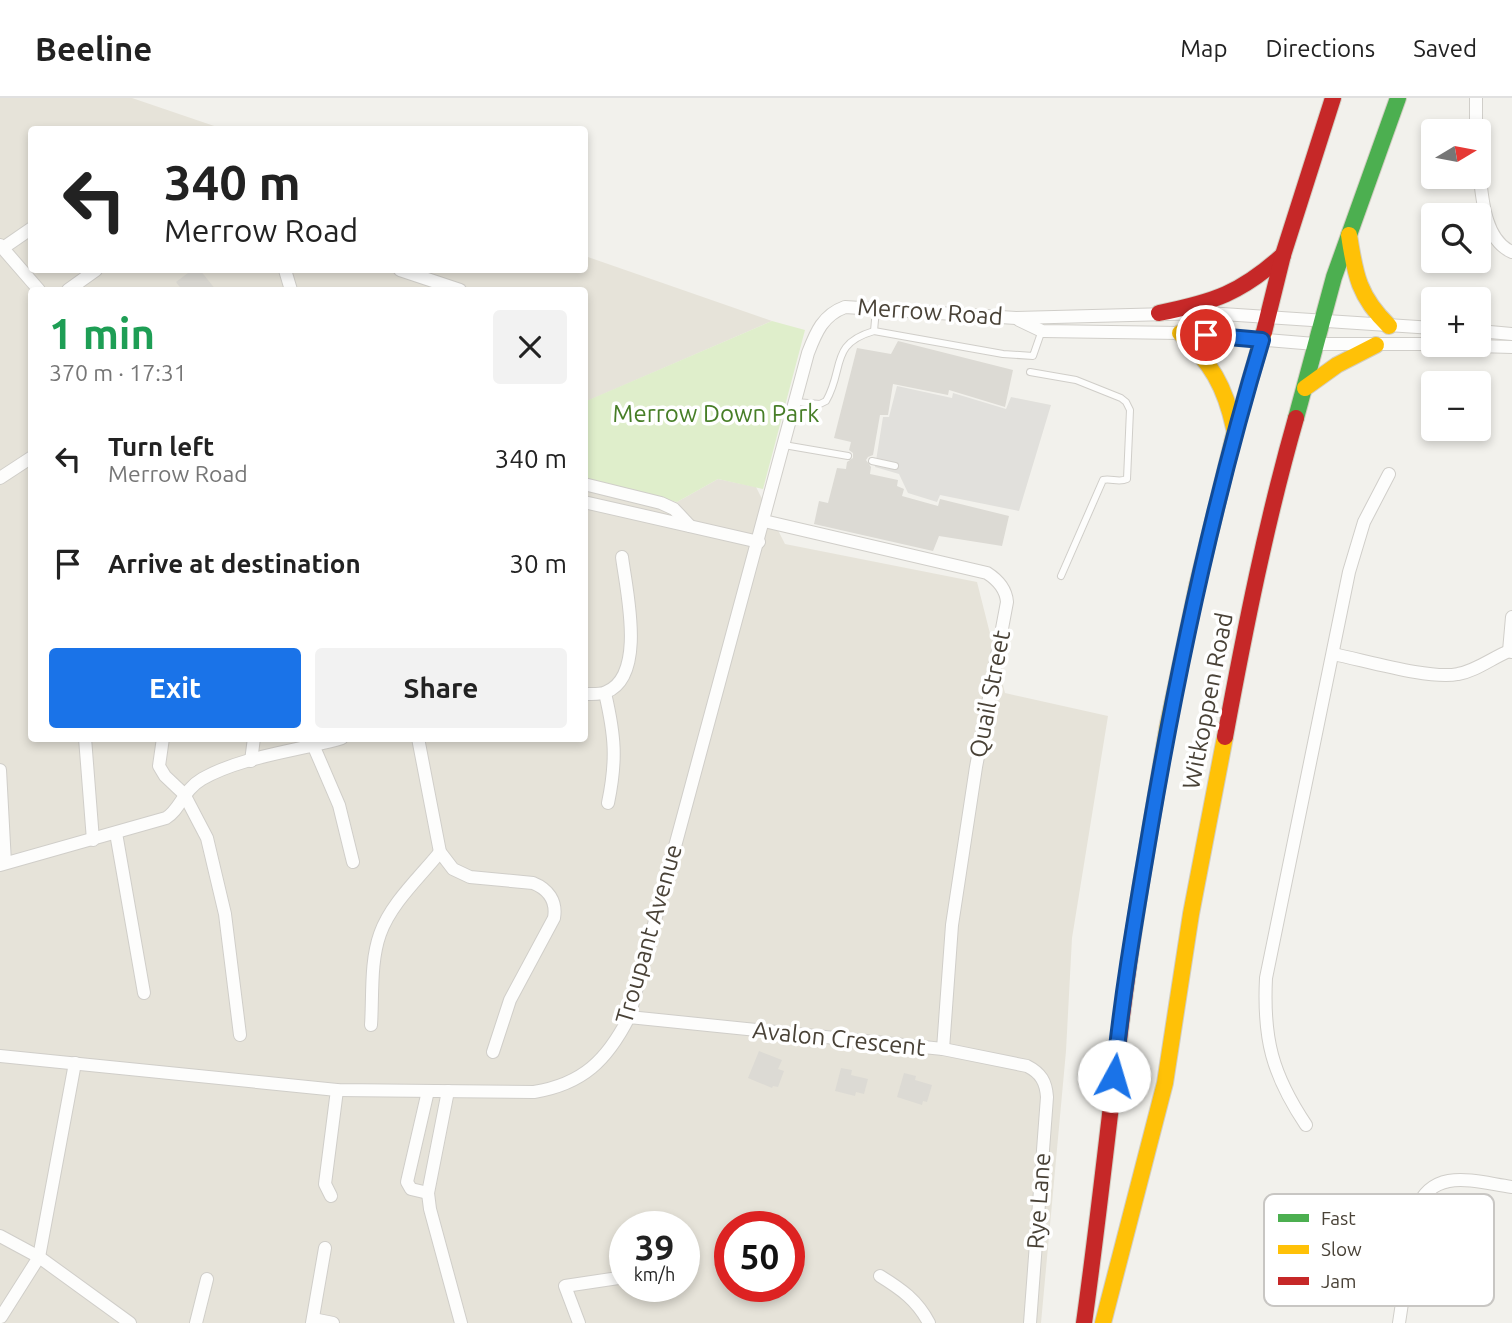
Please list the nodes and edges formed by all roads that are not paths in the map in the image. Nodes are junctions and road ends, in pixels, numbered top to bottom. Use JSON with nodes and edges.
{"nodes":[{"id":1,"x":1334,"y":98,"type":"edge"},
{"id":2,"x":1400,"y":98,"type":"edge"},
{"id":3,"x":1476,"y":98,"type":"edge"},
{"id":4,"x":1476,"y":119,"type":"edge"},
{"id":5,"x":1483,"y":189,"type":"edge"},
{"id":6,"x":28,"y":230,"type":"edge"},
{"id":7,"x":1349,"y":233,"type":"junction"},
{"id":8,"x":2,"y":246,"type":"edge"},
{"id":9,"x":1512,"y":252,"type":"edge"},
{"id":10,"x":1283,"y":255,"type":"junction"},
{"id":11,"x":92,"y":273,"type":"edge"},
{"id":12,"x":409,"y":273,"type":"edge"},
{"id":13,"x":36,"y":287,"type":"edge"},
{"id":14,"x":72,"y":287,"type":"edge"},
{"id":15,"x":451,"y":287,"type":"edge"},
{"id":16,"x":845,"y":307,"type":"joint"},
{"id":17,"x":876,"y":309,"type":"junction"},
{"id":18,"x":1159,"y":313,"type":"junction"},
{"id":19,"x":1267,"y":316,"type":"junction"},
{"id":20,"x":1321,"y":319,"type":"junction"},
{"id":21,"x":1043,"y":325,"type":"junction"},
{"id":22,"x":1389,"y":326,"type":"junction"},
{"id":23,"x":1421,"y":327,"type":"edge"},
{"id":24,"x":874,"y":331,"type":"junction"},
{"id":25,"x":1491,"y":332,"type":"edge"},
{"id":26,"x":1180,"y":333,"type":"junction"},
{"id":27,"x":1512,"y":334,"type":"edge"},
{"id":28,"x":1262,"y":340,"type":"junction"},
{"id":29,"x":1315,"y":344,"type":"junction"},
{"id":30,"x":1421,"y":344,"type":"edge"},
{"id":31,"x":1376,"y":345,"type":"junction"},
{"id":32,"x":1491,"y":346,"type":"edge"},
{"id":33,"x":1512,"y":347,"type":"edge"},
{"id":34,"x":1030,"y":372,"type":"dead end"},
{"id":35,"x":1305,"y":388,"type":"junction"},
{"id":36,"x":796,"y":402,"type":"junction"},
{"id":37,"x":1235,"y":431,"type":"junction"},
{"id":38,"x":784,"y":445,"type":"junction"},
{"id":39,"x":848,"y":456,"type":"dead end"},
{"id":40,"x":28,"y":461,"type":"edge"},
{"id":41,"x":872,"y":461,"type":"dead end"},
{"id":42,"x":895,"y":466,"type":"dead end"},
{"id":43,"x":1389,"y":474,"type":"dead end"},
{"id":44,"x":0,"y":478,"type":"edge"},
{"id":45,"x":588,"y":485,"type":"edge"},
{"id":46,"x":588,"y":503,"type":"edge"},
{"id":47,"x":764,"y":521,"type":"junction"},
{"id":48,"x":690,"y":526,"type":"junction"},
{"id":49,"x":759,"y":541,"type":"junction"},
{"id":50,"x":622,"y":557,"type":"dead end"},
{"id":51,"x":1061,"y":576,"type":"dead end"},
{"id":52,"x":1512,"y":617,"type":"edge"},
{"id":53,"x":1510,"y":652,"type":"edge"},
{"id":54,"x":1333,"y":654,"type":"junction"},
{"id":55,"x":605,"y":693,"type":"junction"},
{"id":56,"x":588,"y":694,"type":"edge"},
{"id":57,"x":85,"y":742,"type":"edge"},
{"id":58,"x":162,"y":742,"type":"edge"},
{"id":59,"x":253,"y":742,"type":"edge"},
{"id":60,"x":330,"y":742,"type":"edge"},
{"id":61,"x":419,"y":742,"type":"edge"},
{"id":62,"x":314,"y":747,"type":"junction"},
{"id":63,"x":251,"y":761,"type":"junction"},
{"id":64,"x":0,"y":771,"type":"edge"},
{"id":65,"x":184,"y":794,"type":"junction"},
{"id":66,"x":607,"y":803,"type":"dead end"},
{"id":67,"x":116,"y":833,"type":"junction"},
{"id":68,"x":93,"y":840,"type":"junction"},
{"id":69,"x":440,"y":852,"type":"junction"},
{"id":70,"x":352,"y":862,"type":"dead end"},
{"id":71,"x":3,"y":864,"type":"edge"},
{"id":72,"x":144,"y":993,"type":"dead end"},
{"id":73,"x":629,"y":1017,"type":"junction"},
{"id":74,"x":371,"y":1025,"type":"dead end"},
{"id":75,"x":240,"y":1035,"type":"dead end"},
{"id":76,"x":943,"y":1049,"type":"junction"},
{"id":77,"x":493,"y":1052,"type":"dead end"},
{"id":78,"x":0,"y":1056,"type":"edge"},
{"id":79,"x":75,"y":1063,"type":"junction"},
{"id":80,"x":1043,"y":1079,"type":"joint"},
{"id":81,"x":337,"y":1090,"type":"junction"},
{"id":82,"x":428,"y":1091,"type":"junction"},
{"id":83,"x":448,"y":1091,"type":"junction"},
{"id":84,"x":1306,"y":1125,"type":"dead end"},
{"id":85,"x":1512,"y":1187,"type":"edge"},
{"id":86,"x":428,"y":1193,"type":"junction"},
{"id":87,"x":1425,"y":1194,"type":"edge"},
{"id":88,"x":331,"y":1196,"type":"dead end"},
{"id":89,"x":0,"y":1236,"type":"edge"},
{"id":90,"x":326,"y":1248,"type":"dead end"},
{"id":91,"x":39,"y":1256,"type":"junction"},
{"id":92,"x":880,"y":1276,"type":"dead end"},
{"id":93,"x":207,"y":1279,"type":"dead end"},
{"id":94,"x":609,"y":1279,"type":"edge"},
{"id":95,"x":1,"y":1317,"type":"edge"},
{"id":96,"x":312,"y":1321,"type":"edge"},
{"id":97,"x":130,"y":1323,"type":"edge"},
{"id":98,"x":195,"y":1323,"type":"edge"},
{"id":99,"x":333,"y":1323,"type":"edge"},
{"id":100,"x":461,"y":1323,"type":"edge"},
{"id":101,"x":579,"y":1323,"type":"edge"},
{"id":102,"x":929,"y":1323,"type":"edge"},
{"id":103,"x":1030,"y":1323,"type":"edge"},
{"id":104,"x":1084,"y":1323,"type":"edge"},
{"id":105,"x":1104,"y":1323,"type":"edge"}],
"edges":[{"from":1,"to":10,"type":"main road","name":"Witkoppen Road"},
{"from":2,"to":7,"type":"main road","name":"Witkoppen Road"},
{"from":3,"to":4,"type":"street"},
{"from":5,"to":9,"type":"street"},
{"from":6,"to":8,"type":"street"},
{"from":7,"to":20,"type":"main road","name":"Witkoppen Road"},
{"from":7,"to":22,"type":"main road"},
{"from":8,"to":13,"type":"street"},
{"from":10,"to":18,"type":"main road"},
{"from":10,"to":19,"type":"main road","name":"Witkoppen Road"},
{"from":11,"to":14,"type":"street"},
{"from":12,"to":15,"type":"street"},
{"from":16,"to":17,"type":"street","name":"Merrow Road"},
{"from":16,"to":36,"type":"street","name":"Troupant Avenue"},
{"from":17,"to":21,"type":"street","name":"Merrow Road"},
{"from":17,"to":24,"type":"lane"},
{"from":18,"to":19,"type":"street","name":"Merrow Road"},
{"from":18,"to":21,"type":"street","name":"Merrow Road"},
{"from":19,"to":20,"type":"street","name":"Merrow Road"},
{"from":19,"to":28,"type":"main road","name":"Witkoppen Road"},
{"from":20,"to":22,"type":"street","name":"Merrow Road"},
{"from":20,"to":29,"type":"main road","name":"Witkoppen Road"},
{"from":21,"to":24,"type":"lane"},
{"from":21,"to":26,"type":"street","name":"Merrow Road"},
{"from":22,"to":23,"type":"street","name":"Merrow Road"},
{"from":24,"to":36,"type":"lane"},
{"from":25,"to":27,"type":"street"},
{"from":26,"to":28,"type":"street","name":"Merrow Road"},
{"from":26,"to":37,"type":"main road"},
{"from":28,"to":29,"type":"street","name":"Merrow Road"},
{"from":28,"to":37,"type":"main road","name":"Witkoppen Road"},
{"from":29,"to":31,"type":"street","name":"Merrow Road"},
{"from":29,"to":35,"type":"main road","name":"Witkoppen Road"},
{"from":30,"to":31,"type":"street","name":"Merrow Road"},
{"from":31,"to":35,"type":"main road"},
{"from":32,"to":33,"type":"street"},
{"from":34,"to":51,"type":"lane"},
{"from":35,"to":105,"type":"main road","name":"Witkoppen Road"},
{"from":36,"to":38,"type":"street","name":"Troupant Avenue"},
{"from":37,"to":104,"type":"main road","name":"Witkoppen Road"},
{"from":38,"to":39,"type":"lane"},
{"from":38,"to":47,"type":"street","name":"Troupant Avenue"},
{"from":40,"to":44,"type":"street"},
{"from":41,"to":42,"type":"lane"},
{"from":43,"to":54,"type":"street"},
{"from":45,"to":48,"type":"street"},
{"from":46,"to":48,"type":"street"},
{"from":47,"to":49,"type":"street","name":"Troupant Avenue"},
{"from":47,"to":76,"type":"street","name":"Quail Street"},
{"from":48,"to":49,"type":"street"},
{"from":49,"to":73,"type":"street","name":"Troupant Avenue"},
{"from":50,"to":55,"type":"street"},
{"from":52,"to":53,"type":"street"},
{"from":53,"to":54,"type":"street"},
{"from":54,"to":84,"type":"street"},
{"from":55,"to":56,"type":"street"},
{"from":55,"to":66,"type":"street"},
{"from":57,"to":68,"type":"street"},
{"from":58,"to":65,"type":"street"},
{"from":59,"to":63,"type":"street"},
{"from":60,"to":62,"type":"street"},
{"from":61,"to":69,"type":"street"},
{"from":62,"to":63,"type":"street"},
{"from":62,"to":70,"type":"street"},
{"from":63,"to":65,"type":"street"},
{"from":64,"to":71,"type":"street"},
{"from":65,"to":67,"type":"street"},
{"from":65,"to":75,"type":"street"},
{"from":67,"to":68,"type":"street"},
{"from":67,"to":72,"type":"street"},
{"from":68,"to":71,"type":"street"},
{"from":69,"to":74,"type":"street"},
{"from":69,"to":77,"type":"street"},
{"from":73,"to":76,"type":"street","name":"Avalon Crescent"},
{"from":73,"to":83,"type":"street","name":"Troupant Avenue"},
{"from":76,"to":80,"type":"street","name":"Avalon Crescent"},
{"from":78,"to":79,"type":"street","name":"Troupant Avenue"},
{"from":79,"to":81,"type":"street","name":"Troupant Avenue"},
{"from":79,"to":91,"type":"street"},
{"from":80,"to":103,"type":"street","name":"Rye Lane"},
{"from":81,"to":82,"type":"street","name":"Troupant Avenue"},
{"from":81,"to":88,"type":"street"},
{"from":82,"to":83,"type":"street","name":"Troupant Avenue"},
{"from":82,"to":86,"type":"street"},
{"from":83,"to":86,"type":"street"},
{"from":85,"to":87,"type":"street"},
{"from":86,"to":100,"type":"street"},
{"from":89,"to":91,"type":"street"},
{"from":90,"to":96,"type":"street"},
{"from":91,"to":95,"type":"street"},
{"from":91,"to":97,"type":"street"},
{"from":92,"to":102,"type":"street"},
{"from":93,"to":98,"type":"street"},
{"from":94,"to":101,"type":"street"},
{"from":96,"to":99,"type":"street"}]}
